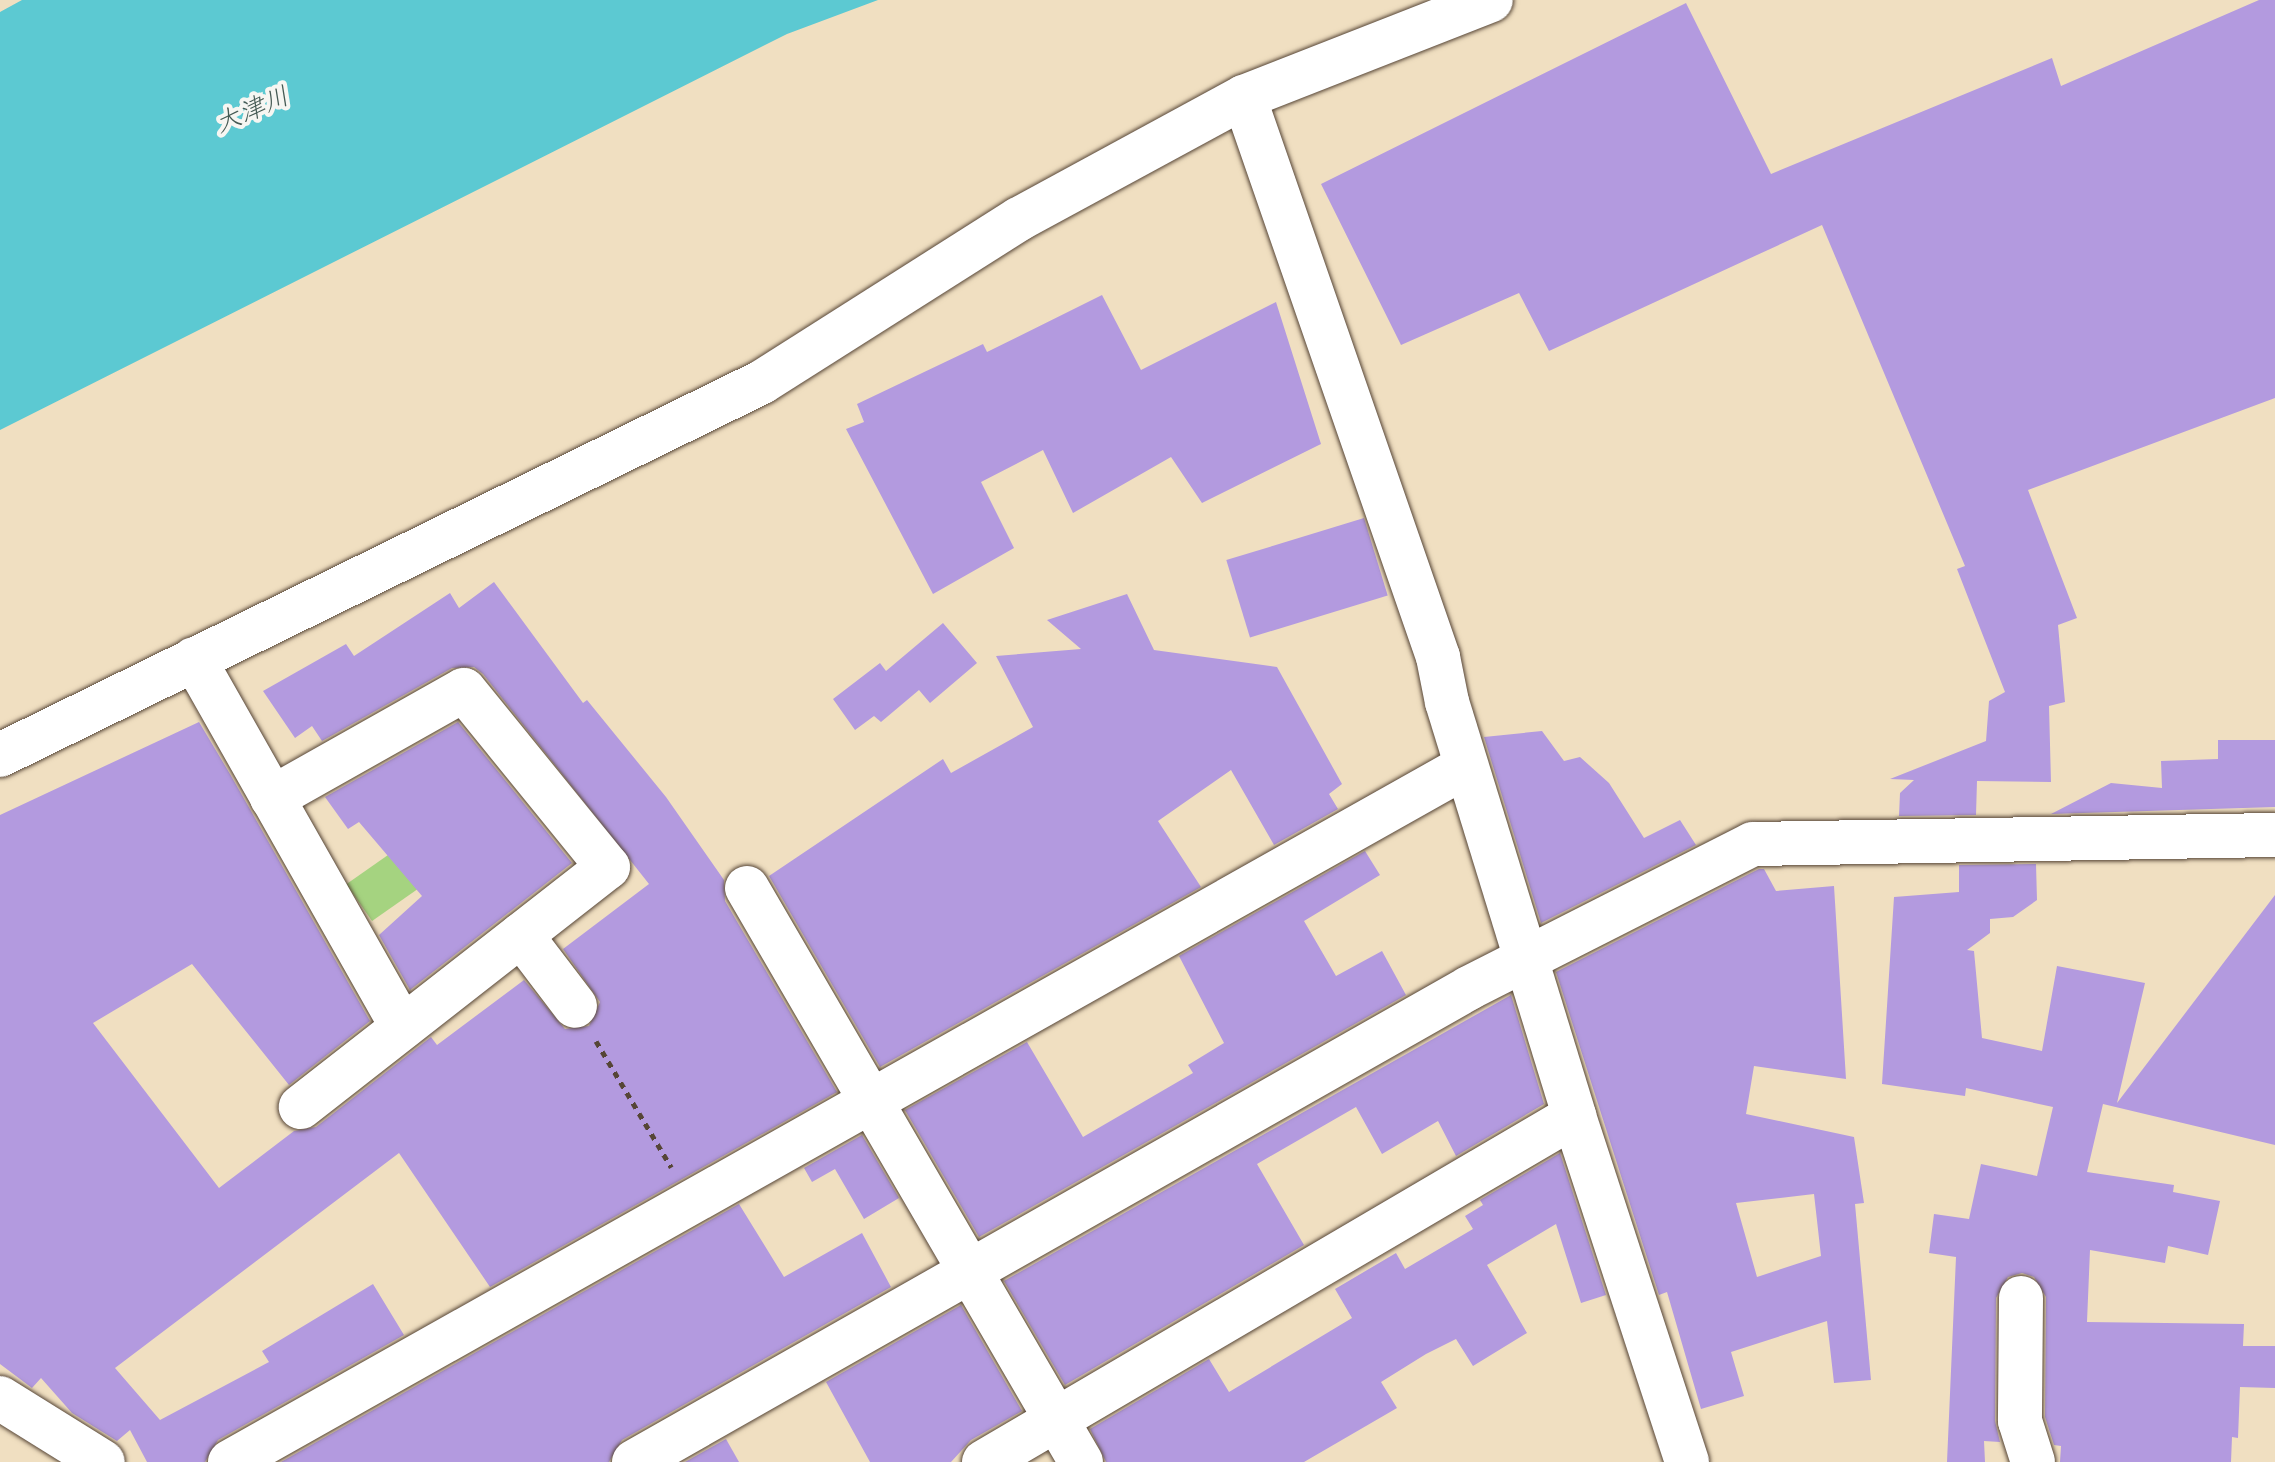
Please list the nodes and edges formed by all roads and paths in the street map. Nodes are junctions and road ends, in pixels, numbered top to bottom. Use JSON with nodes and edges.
{"nodes":[{"id":1,"x":1491,"y":0,"type":"edge"},
{"id":2,"x":1244,"y":97,"type":"junction"},
{"id":3,"x":194,"y":659,"type":"junction"},
{"id":4,"x":0,"y":755,"type":"edge"},
{"id":5,"x":1466,"y":766,"type":"junction"},
{"id":6,"x":272,"y":798,"type":"junction"},
{"id":7,"x":2275,"y":835,"type":"edge"},
{"id":8,"x":747,"y":888,"type":"dead end"},
{"id":9,"x":521,"y":935,"type":"junction"},
{"id":10,"x":1526,"y":958,"type":"junction"},
{"id":11,"x":575,"y":1006,"type":"joint"},
{"id":12,"x":402,"y":1027,"type":"junction"},
{"id":13,"x":871,"y":1098,"type":"junction"},
{"id":14,"x":301,"y":1107,"type":"dead end"},
{"id":15,"x":1574,"y":1116,"type":"junction"},
{"id":16,"x":691,"y":1200,"type":"junction"},
{"id":17,"x":969,"y":1270,"type":"junction"},
{"id":18,"x":2021,"y":1298,"type":"dead end"},
{"id":19,"x":0,"y":1398,"type":"edge"},
{"id":20,"x":1056,"y":1420,"type":"junction"},
{"id":21,"x":49,"y":1445,"type":"edge"},
{"id":22,"x":288,"y":1448,"type":"edge"},
{"id":23,"x":103,"y":1462,"type":"edge"},
{"id":24,"x":230,"y":1462,"type":"edge"},
{"id":25,"x":634,"y":1462,"type":"edge"},
{"id":26,"x":984,"y":1462,"type":"edge"},
{"id":27,"x":1081,"y":1462,"type":"edge"},
{"id":28,"x":1687,"y":1462,"type":"edge"},
{"id":29,"x":2033,"y":1462,"type":"edge"}],
"edges":[{"from":1,"to":2,"type":"street"},
{"from":2,"to":3,"type":"street"},
{"from":2,"to":5,"type":"street"},
{"from":3,"to":4,"type":"street"},
{"from":3,"to":6,"type":"street"},
{"from":5,"to":10,"type":"street"},
{"from":5,"to":13,"type":"street"},
{"from":6,"to":9,"type":"street"},
{"from":6,"to":12,"type":"street"},
{"from":7,"to":10,"type":"street"},
{"from":8,"to":13,"type":"street"},
{"from":9,"to":11,"type":"street"},
{"from":9,"to":12,"type":"street"},
{"from":10,"to":15,"type":"street"},
{"from":10,"to":17,"type":"street"},
{"from":11,"to":16,"type":"path"},
{"from":12,"to":14,"type":"street"},
{"from":13,"to":16,"type":"street"},
{"from":13,"to":17,"type":"street"},
{"from":15,"to":20,"type":"street"},
{"from":15,"to":28,"type":"street"},
{"from":16,"to":22,"type":"street"},
{"from":17,"to":20,"type":"street"},
{"from":17,"to":25,"type":"street"},
{"from":18,"to":29,"type":"street"},
{"from":19,"to":21,"type":"street"},
{"from":20,"to":26,"type":"street"},
{"from":20,"to":27,"type":"street"},
{"from":21,"to":23,"type":"street"},
{"from":22,"to":24,"type":"street"}]}
